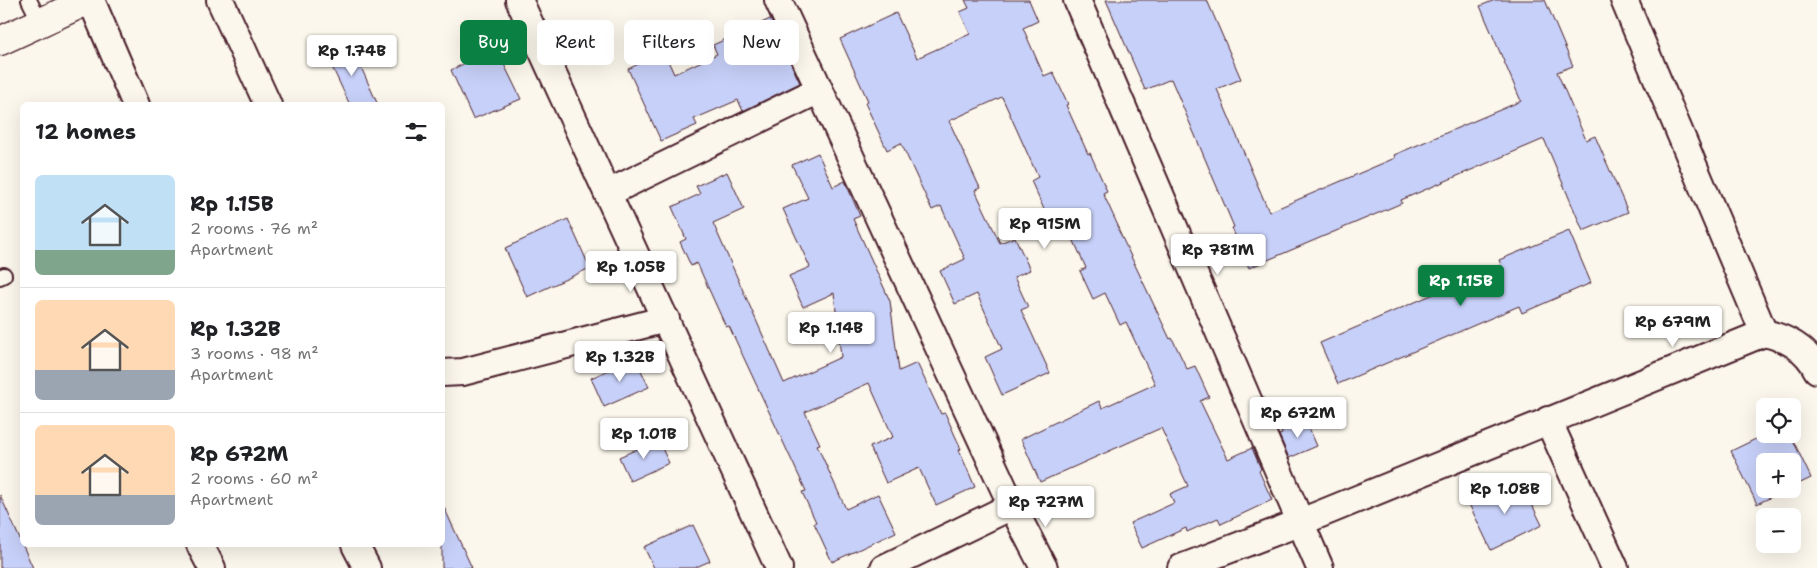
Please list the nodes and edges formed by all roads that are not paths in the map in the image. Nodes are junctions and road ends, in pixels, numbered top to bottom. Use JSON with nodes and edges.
{"nodes":[{"id":1,"x":90,"y":0,"type":"edge"},
{"id":2,"x":220,"y":0,"type":"edge"},
{"id":3,"x":519,"y":0,"type":"edge"},
{"id":4,"x":778,"y":0,"type":"edge"},
{"id":5,"x":1076,"y":0,"type":"edge"},
{"id":6,"x":1624,"y":0,"type":"edge"},
{"id":7,"x":35,"y":11,"type":"edge"},
{"id":8,"x":0,"y":41,"type":"edge"},
{"id":9,"x":819,"y":90,"type":"junction"},
{"id":10,"x":135,"y":102,"type":"edge"},
{"id":11,"x":267,"y":102,"type":"edge"},
{"id":12,"x":608,"y":193,"type":"junction"},
{"id":13,"x":666,"y":319,"type":"junction"},
{"id":14,"x":1764,"y":333,"type":"junction"},
{"id":15,"x":1817,"y":370,"type":"edge"},
{"id":16,"x":445,"y":373,"type":"edge"},
{"id":17,"x":1548,"y":420,"type":"junction"},
{"id":18,"x":1012,"y":506,"type":"junction"},
{"id":19,"x":1301,"y":522,"type":"junction"},
{"id":20,"x":201,"y":547,"type":"edge"},
{"id":21,"x":356,"y":547,"type":"edge"},
{"id":22,"x":212,"y":568,"type":"edge"},
{"id":23,"x":367,"y":568,"type":"edge"},
{"id":24,"x":779,"y":568,"type":"edge"},
{"id":25,"x":884,"y":568,"type":"edge"},
{"id":26,"x":1044,"y":568,"type":"edge"},
{"id":27,"x":1181,"y":568,"type":"edge"},
{"id":28,"x":1320,"y":568,"type":"edge"},
{"id":29,"x":1616,"y":568,"type":"edge"}],
"edges":[{"from":1,"to":7,"type":"street"},
{"from":1,"to":10,"type":"street"},
{"from":2,"to":11,"type":"street"},
{"from":3,"to":12,"type":"street"},
{"from":4,"to":9,"type":"street"},
{"from":5,"to":19,"type":"street"},
{"from":6,"to":14,"type":"street"},
{"from":7,"to":8,"type":"street"},
{"from":9,"to":12,"type":"street"},
{"from":9,"to":18,"type":"street"},
{"from":12,"to":13,"type":"street"},
{"from":13,"to":16,"type":"street"},
{"from":13,"to":24,"type":"street"},
{"from":14,"to":15,"type":"street"},
{"from":14,"to":17,"type":"street"},
{"from":17,"to":19,"type":"street"},
{"from":17,"to":29,"type":"street"},
{"from":18,"to":25,"type":"street"},
{"from":18,"to":26,"type":"street"},
{"from":19,"to":27,"type":"street"},
{"from":19,"to":28,"type":"street"},
{"from":20,"to":22,"type":"street"},
{"from":21,"to":23,"type":"street"}]}
